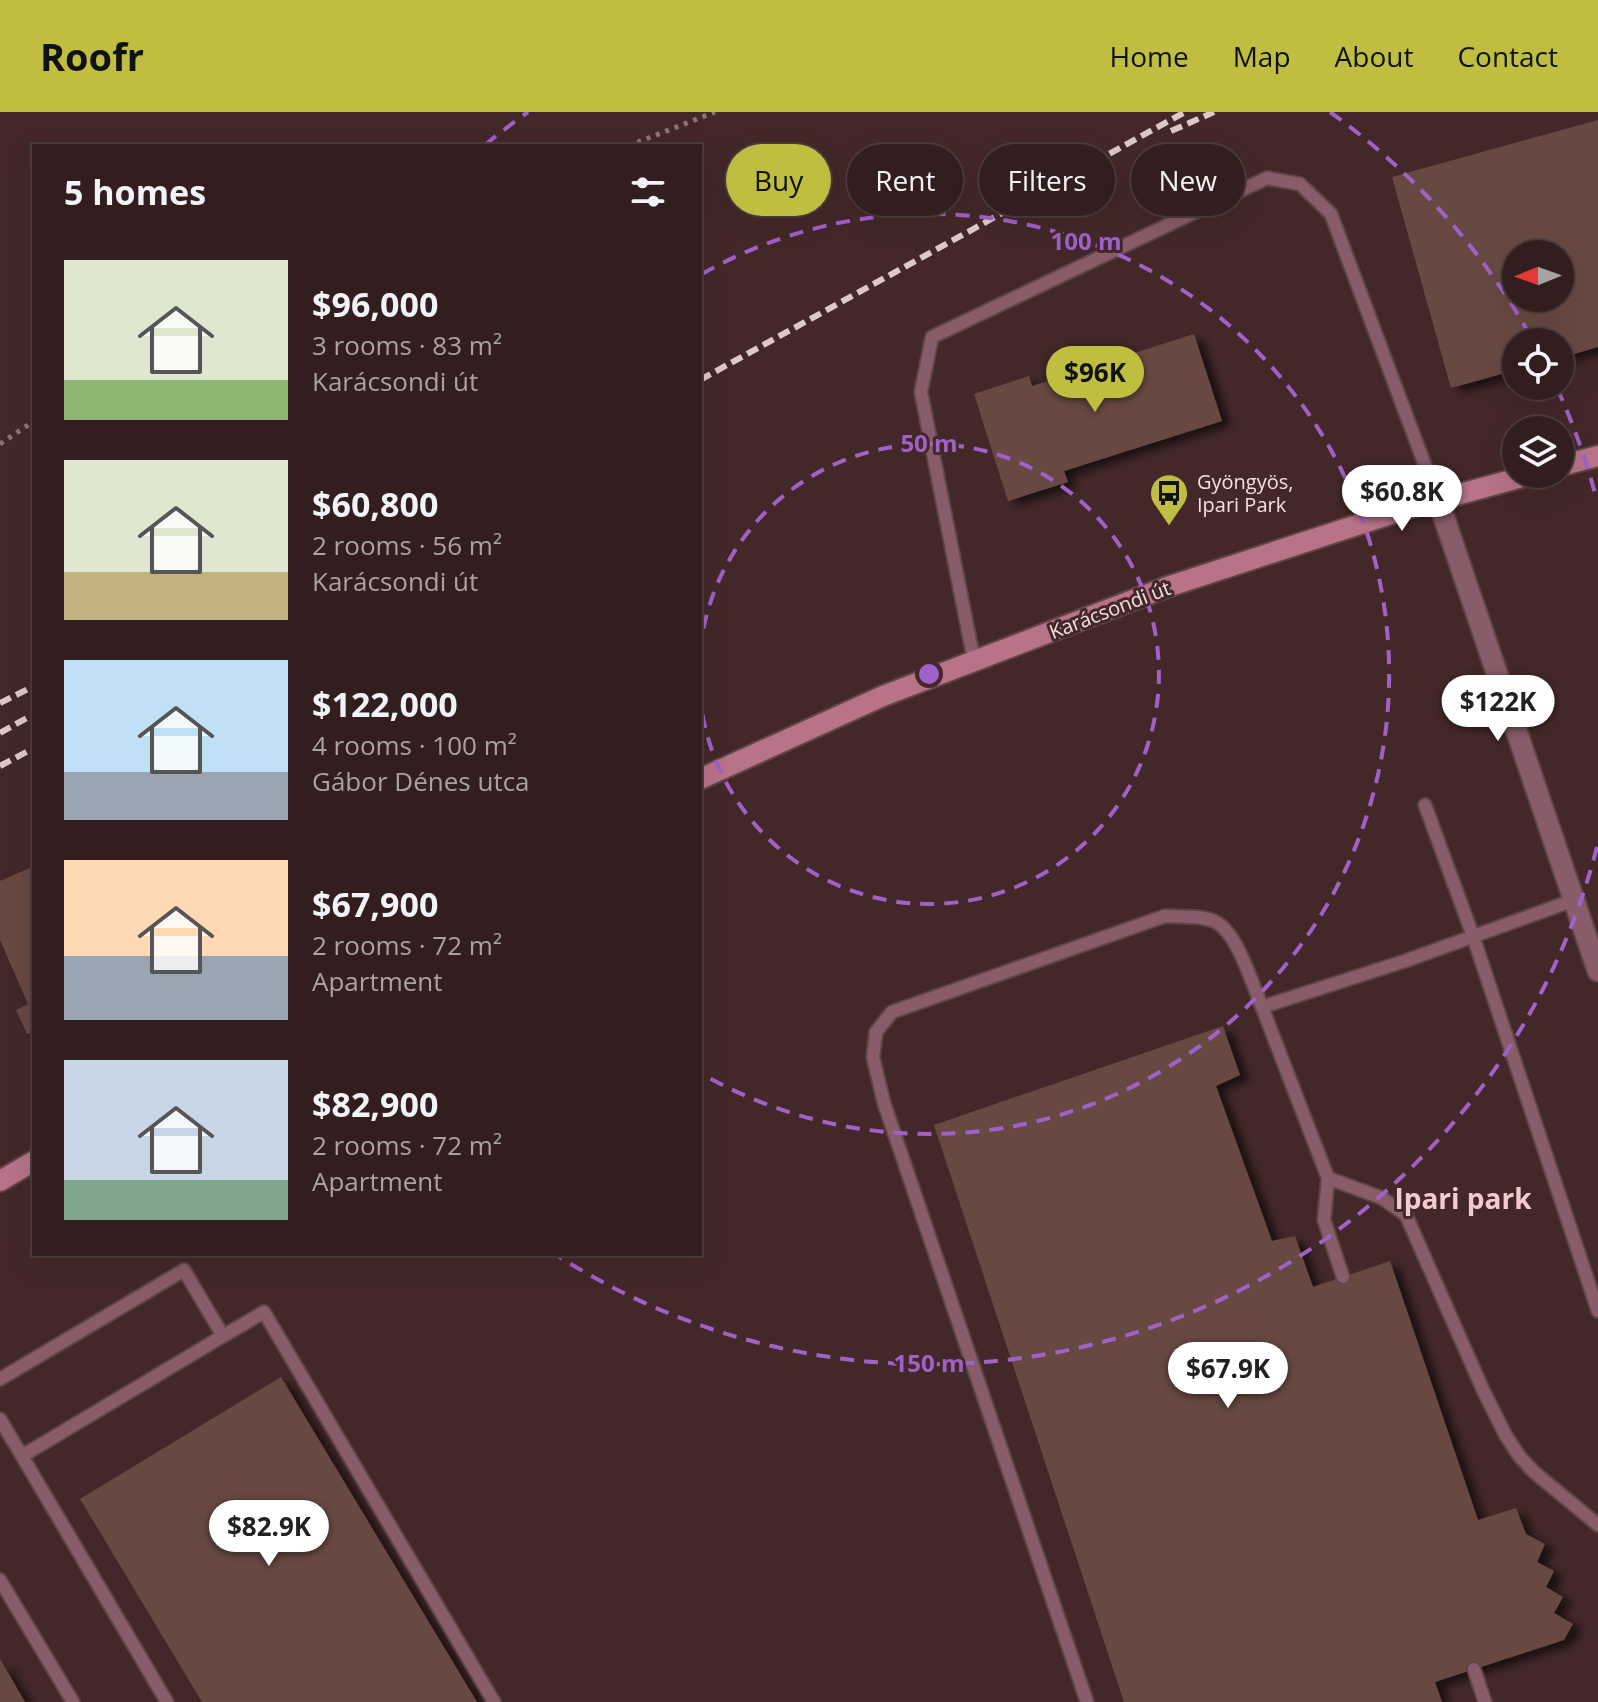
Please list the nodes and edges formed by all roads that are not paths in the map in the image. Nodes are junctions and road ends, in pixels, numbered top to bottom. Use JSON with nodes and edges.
{"nodes":[{"id":1,"x":1598,"y":456,"type":"edge"},
{"id":2,"x":1574,"y":462,"type":"edge"},
{"id":3,"x":1502,"y":482,"type":"edge"},
{"id":4,"x":1438,"y":500,"type":"junction"},
{"id":5,"x":974,"y":661,"type":"junction"},
{"id":6,"x":702,"y":778,"type":"edge"},
{"id":7,"x":1425,"y":805,"type":"dead end"},
{"id":8,"x":1574,"y":900,"type":"junction"},
{"id":9,"x":1473,"y":936,"type":"junction"},
{"id":10,"x":1598,"y":971,"type":"edge"},
{"id":11,"x":1262,"y":1007,"type":"junction"},
{"id":12,"x":32,"y":1162,"type":"edge"},
{"id":13,"x":1328,"y":1178,"type":"junction"},
{"id":14,"x":0,"y":1181,"type":"edge"},
{"id":15,"x":1343,"y":1277,"type":"dead end"},
{"id":16,"x":1598,"y":1311,"type":"edge"},
{"id":17,"x":223,"y":1336,"type":"junction"},
{"id":18,"x":0,"y":1379,"type":"edge"},
{"id":19,"x":0,"y":1419,"type":"edge"},
{"id":20,"x":22,"y":1456,"type":"junction"},
{"id":21,"x":1598,"y":1525,"type":"edge"},
{"id":22,"x":0,"y":1580,"type":"edge"},
{"id":23,"x":1474,"y":1669,"type":"dead end"},
{"id":24,"x":73,"y":1702,"type":"edge"},
{"id":25,"x":167,"y":1702,"type":"edge"},
{"id":26,"x":494,"y":1702,"type":"edge"},
{"id":27,"x":1087,"y":1702,"type":"edge"},
{"id":28,"x":1485,"y":1702,"type":"edge"}],
"edges":[{"from":1,"to":2,"type":"main road"},
{"from":3,"to":4,"type":"main road","name":"Karácsondi út"},
{"from":4,"to":5,"type":"main road","name":"Karácsondi út"},
{"from":4,"to":5,"type":"lane"},
{"from":4,"to":8,"type":"street"},
{"from":5,"to":6,"type":"main road","name":"Karácsondi út"},
{"from":7,"to":9,"type":"lane"},
{"from":8,"to":9,"type":"lane"},
{"from":8,"to":10,"type":"street"},
{"from":9,"to":11,"type":"lane"},
{"from":9,"to":16,"type":"lane"},
{"from":11,"to":13,"type":"lane"},
{"from":11,"to":27,"type":"lane"},
{"from":12,"to":14,"type":"main road"},
{"from":13,"to":15,"type":"lane"},
{"from":13,"to":21,"type":"lane"},
{"from":17,"to":18,"type":"lane"},
{"from":17,"to":20,"type":"lane"},
{"from":17,"to":26,"type":"lane"},
{"from":19,"to":20,"type":"lane"},
{"from":20,"to":25,"type":"lane"},
{"from":22,"to":24,"type":"lane"},
{"from":23,"to":28,"type":"lane"}]}
